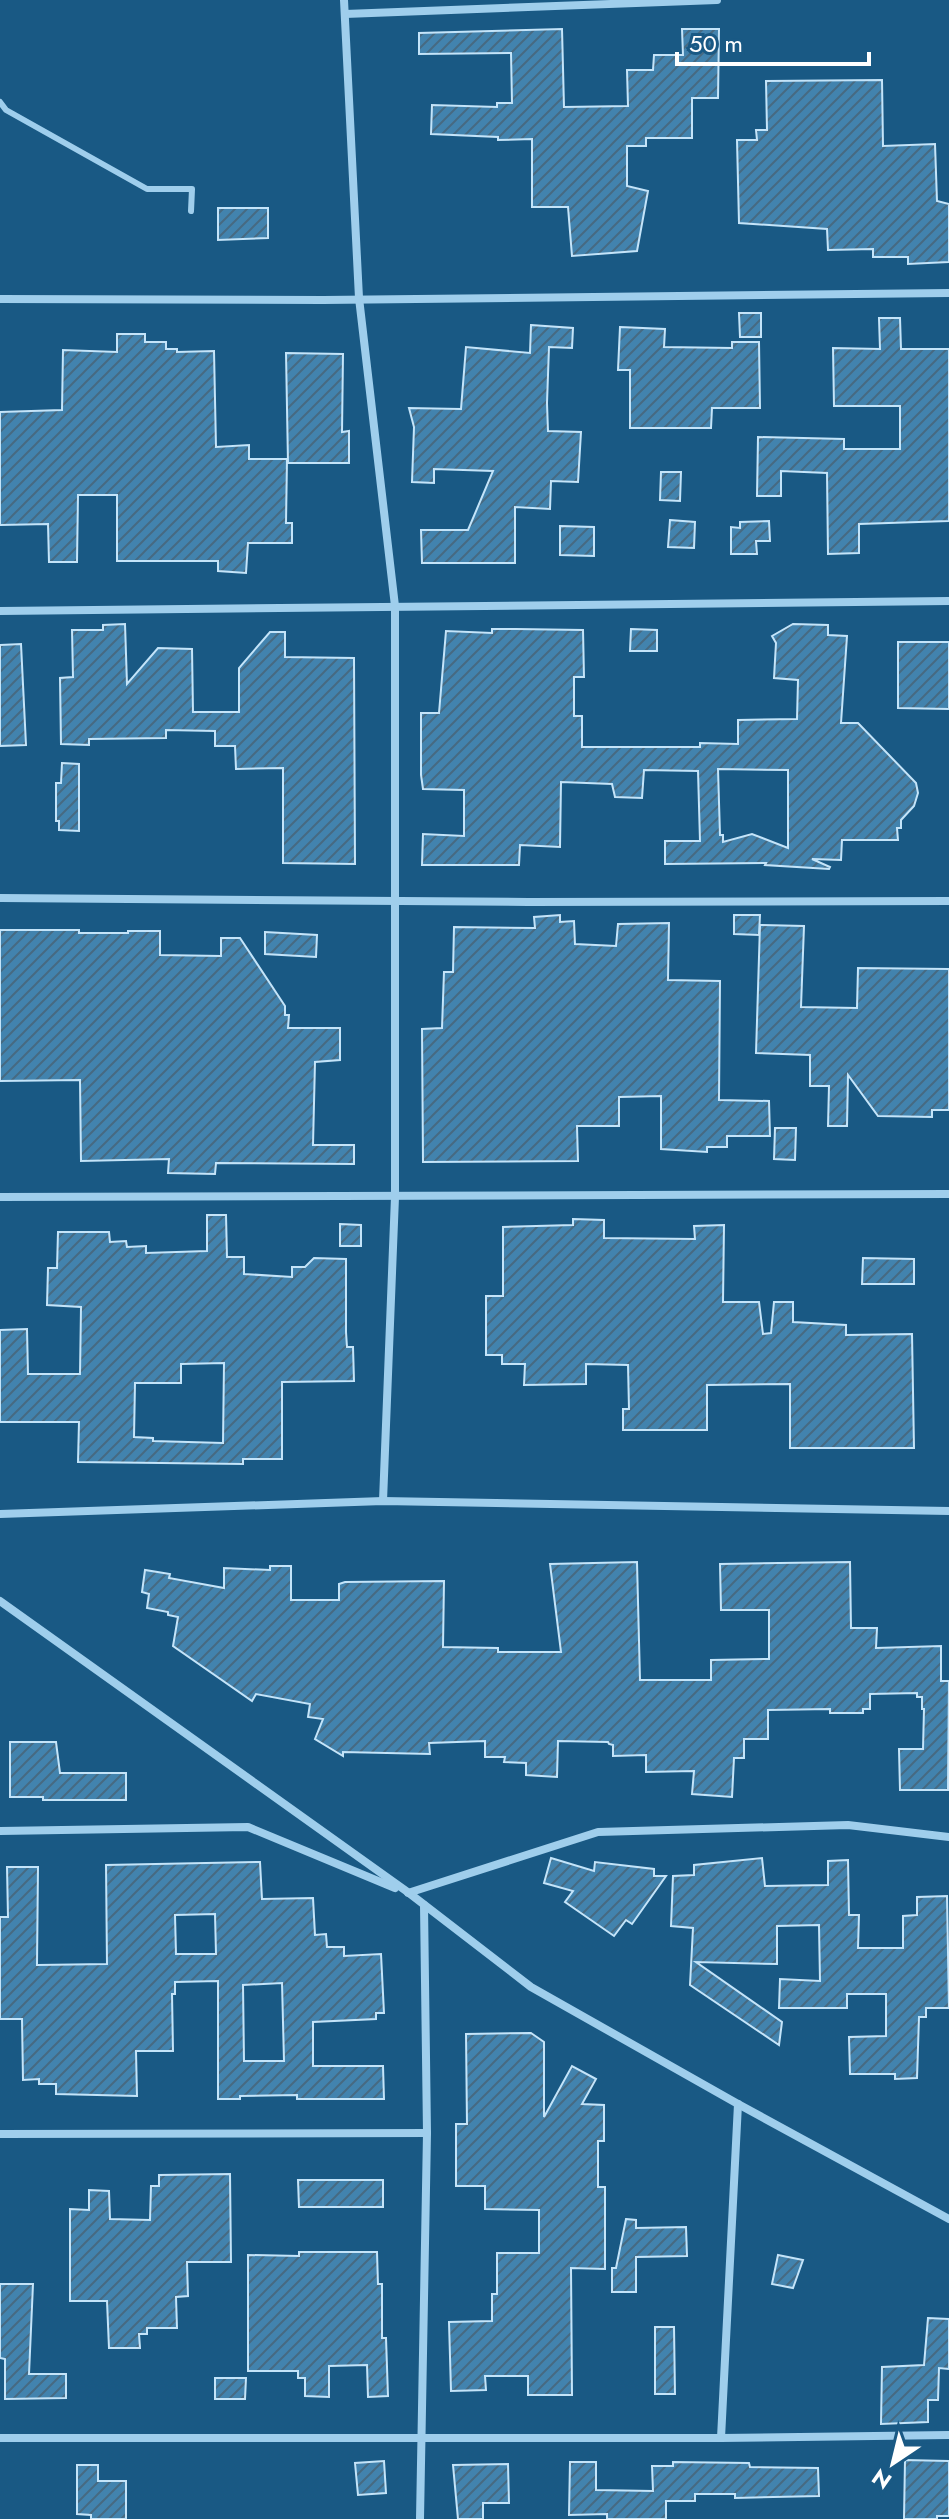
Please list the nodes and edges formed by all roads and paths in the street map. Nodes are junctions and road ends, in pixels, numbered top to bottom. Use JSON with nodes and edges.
{"nodes":[{"id":1,"x":344,"y":0,"type":"edge"},
{"id":2,"x":717,"y":0,"type":"edge"},
{"id":3,"x":345,"y":14,"type":"junction"},
{"id":4,"x":0,"y":102,"type":"edge"},
{"id":5,"x":191,"y":211,"type":"dead end"},
{"id":6,"x":949,"y":293,"type":"edge"},
{"id":7,"x":359,"y":298,"type":"junction"},
{"id":8,"x":0,"y":299,"type":"edge"},
{"id":9,"x":949,"y":601,"type":"edge"},
{"id":10,"x":395,"y":606,"type":"junction"},
{"id":11,"x":0,"y":611,"type":"edge"},
{"id":12,"x":0,"y":898,"type":"edge"},
{"id":13,"x":395,"y":901,"type":"junction"},
{"id":14,"x":949,"y":901,"type":"edge"},
{"id":15,"x":949,"y":1194,"type":"edge"},
{"id":16,"x":0,"y":1197,"type":"edge"},
{"id":17,"x":395,"y":1197,"type":"junction"},
{"id":18,"x":383,"y":1501,"type":"junction"},
{"id":19,"x":949,"y":1511,"type":"edge"},
{"id":20,"x":0,"y":1514,"type":"edge"},
{"id":21,"x":0,"y":1601,"type":"edge"},
{"id":22,"x":0,"y":1831,"type":"edge"},
{"id":23,"x":949,"y":1837,"type":"edge"},
{"id":24,"x":409,"y":1893,"type":"junction"},
{"id":25,"x":424,"y":1905,"type":"junction"},
{"id":26,"x":738,"y":2104,"type":"junction"},
{"id":27,"x":427,"y":2133,"type":"junction"},
{"id":28,"x":0,"y":2134,"type":"edge"},
{"id":29,"x":949,"y":2219,"type":"edge"},
{"id":30,"x":949,"y":2435,"type":"edge"},
{"id":31,"x":420,"y":2437,"type":"junction"},
{"id":32,"x":0,"y":2438,"type":"edge"},
{"id":33,"x":721,"y":2438,"type":"junction"},
{"id":34,"x":420,"y":2519,"type":"edge"}],
"edges":[{"from":1,"to":3,"type":"street"},
{"from":2,"to":3,"type":"street"},
{"from":3,"to":7,"type":"street"},
{"from":4,"to":5,"type":"lane"},
{"from":6,"to":7,"type":"street"},
{"from":7,"to":8,"type":"street"},
{"from":7,"to":10,"type":"street"},
{"from":9,"to":10,"type":"street"},
{"from":10,"to":11,"type":"street"},
{"from":10,"to":13,"type":"street"},
{"from":12,"to":13,"type":"street"},
{"from":13,"to":14,"type":"street"},
{"from":13,"to":17,"type":"street"},
{"from":15,"to":17,"type":"street"},
{"from":16,"to":17,"type":"street"},
{"from":17,"to":18,"type":"street"},
{"from":18,"to":19,"type":"street"},
{"from":18,"to":20,"type":"street"},
{"from":21,"to":24,"type":"street"},
{"from":22,"to":24,"type":"street"},
{"from":23,"to":24,"type":"street"},
{"from":24,"to":25,"type":"street"},
{"from":25,"to":26,"type":"street"},
{"from":25,"to":27,"type":"street"},
{"from":26,"to":29,"type":"street"},
{"from":26,"to":33,"type":"street"},
{"from":27,"to":28,"type":"street"},
{"from":27,"to":31,"type":"street"},
{"from":30,"to":33,"type":"street"},
{"from":31,"to":32,"type":"street"},
{"from":31,"to":33,"type":"street"},
{"from":31,"to":34,"type":"street"}]}
